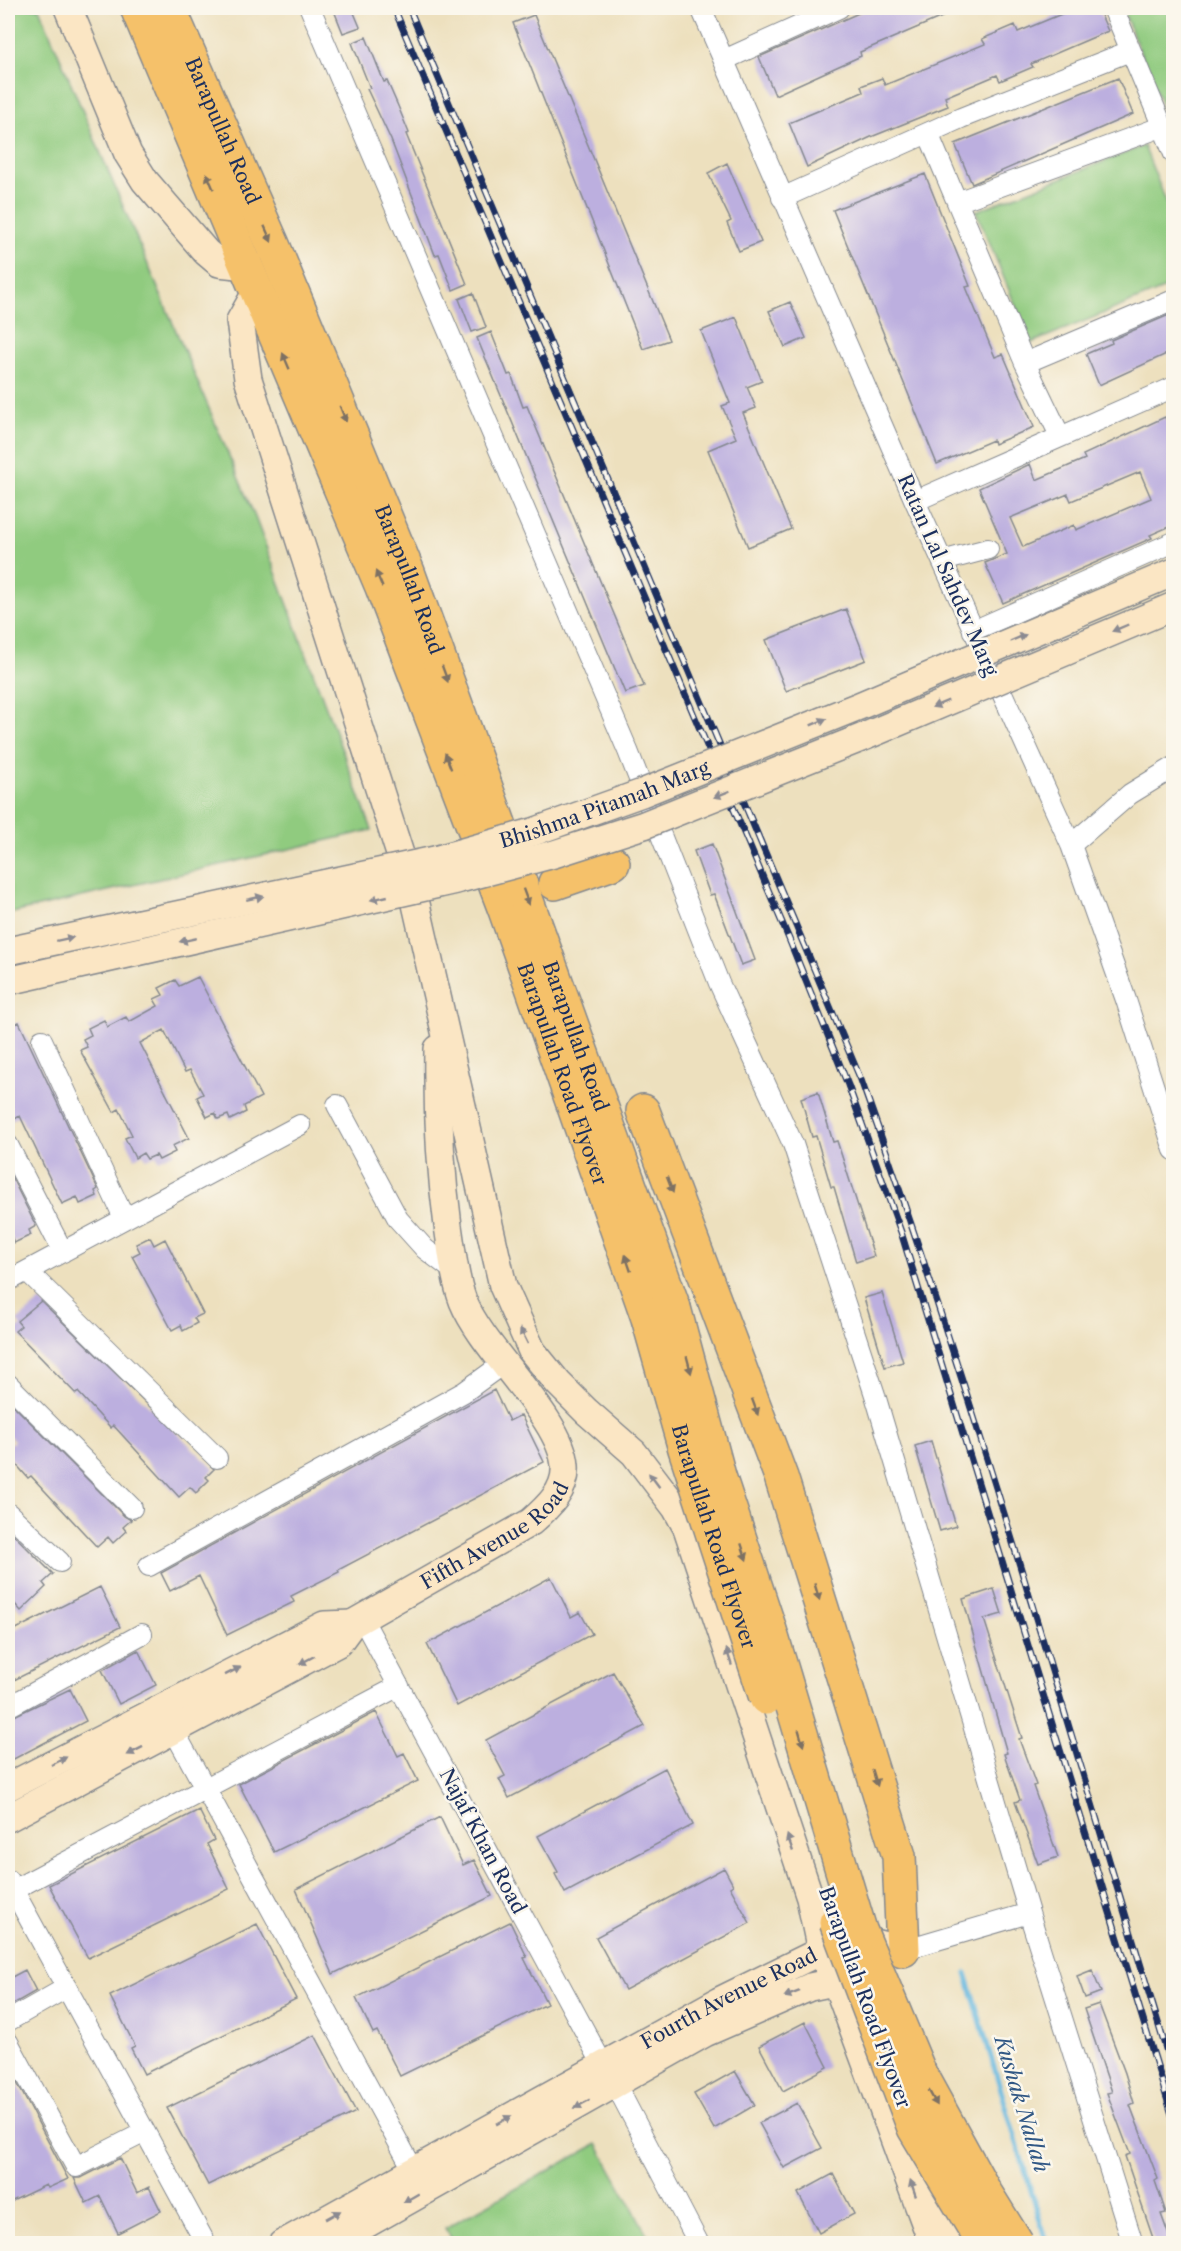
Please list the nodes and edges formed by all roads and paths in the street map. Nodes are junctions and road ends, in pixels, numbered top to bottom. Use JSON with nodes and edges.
{"nodes":[{"id":1,"x":68,"y":8,"type":"edge"},
{"id":2,"x":137,"y":8,"type":"edge"},
{"id":3,"x":169,"y":8,"type":"edge"},
{"id":4,"x":310,"y":8,"type":"edge"},
{"id":5,"x":702,"y":8,"type":"edge"},
{"id":6,"x":839,"y":8,"type":"edge"},
{"id":7,"x":1113,"y":8,"type":"edge"},
{"id":8,"x":805,"y":15,"type":"edge"},
{"id":9,"x":1130,"y":51,"type":"junction"},
{"id":10,"x":724,"y":60,"type":"junction"},
{"id":11,"x":1161,"y":127,"type":"junction"},
{"id":12,"x":928,"y":133,"type":"junction"},
{"id":13,"x":1173,"y":154,"type":"edge"},
{"id":14,"x":782,"y":198,"type":"junction"},
{"id":15,"x":957,"y":202,"type":"junction"},
{"id":16,"x":251,"y":278,"type":"junction"},
{"id":17,"x":1173,"y":300,"type":"edge"},
{"id":18,"x":1024,"y":363,"type":"junction"},
{"id":19,"x":1173,"y":387,"type":"edge"},
{"id":20,"x":1060,"y":436,"type":"junction"},
{"id":21,"x":915,"y":501,"type":"junction"},
{"id":22,"x":1173,"y":542,"type":"edge"},
{"id":23,"x":988,"y":549,"type":"dead end"},
{"id":24,"x":942,"y":561,"type":"junction"},
{"id":25,"x":1173,"y":572,"type":"edge"},
{"id":26,"x":1173,"y":606,"type":"edge"},
{"id":27,"x":973,"y":631,"type":"junction"},
{"id":28,"x":1173,"y":767,"type":"edge"},
{"id":29,"x":469,"y":816,"type":"joint"},
{"id":30,"x":1071,"y":845,"type":"junction"},
{"id":31,"x":613,"y":863,"type":"dead end"},
{"id":32,"x":555,"y":883,"type":"dead end"},
{"id":33,"x":8,"y":951,"type":"edge"},
{"id":34,"x":8,"y":981,"type":"edge"},
{"id":35,"x":438,"y":1003,"type":"junction"},
{"id":36,"x":42,"y":1040,"type":"dead end"},
{"id":37,"x":337,"y":1106,"type":"dead end"},
{"id":38,"x":643,"y":1111,"type":"dead end"},
{"id":39,"x":300,"y":1125,"type":"dead end"},
{"id":40,"x":8,"y":1145,"type":"edge"},
{"id":41,"x":657,"y":1150,"type":"junction"},
{"id":42,"x":1173,"y":1150,"type":"edge"},
{"id":43,"x":622,"y":1162,"type":"junction"},
{"id":44,"x":124,"y":1218,"type":"junction"},
{"id":45,"x":685,"y":1224,"type":"junction"},
{"id":46,"x":648,"y":1236,"type":"junction"},
{"id":47,"x":63,"y":1252,"type":"junction"},
{"id":48,"x":454,"y":1270,"type":"junction"},
{"id":49,"x":27,"y":1271,"type":"junction"},
{"id":50,"x":8,"y":1281,"type":"edge"},
{"id":51,"x":661,"y":1313,"type":"junction"},
{"id":52,"x":504,"y":1363,"type":"junction"},
{"id":53,"x":8,"y":1384,"type":"edge"},
{"id":54,"x":217,"y":1458,"type":"dead end"},
{"id":55,"x":132,"y":1508,"type":"dead end"},
{"id":56,"x":8,"y":1513,"type":"edge"},
{"id":57,"x":60,"y":1562,"type":"dead end"},
{"id":58,"x":149,"y":1566,"type":"dead end"},
{"id":59,"x":357,"y":1621,"type":"junction"},
{"id":60,"x":142,"y":1635,"type":"dead end"},
{"id":61,"x":399,"y":1686,"type":"junction"},
{"id":62,"x":8,"y":1707,"type":"edge"},
{"id":63,"x":174,"y":1731,"type":"junction"},
{"id":64,"x":8,"y":1787,"type":"edge"},
{"id":65,"x":206,"y":1789,"type":"junction"},
{"id":66,"x":8,"y":1818,"type":"edge"},
{"id":67,"x":10,"y":1885,"type":"edge"},
{"id":68,"x":810,"y":1898,"type":"junction"},
{"id":69,"x":1029,"y":1913,"type":"junction"},
{"id":70,"x":847,"y":1941,"type":"junction"},
{"id":71,"x":903,"y":1950,"type":"junction"},
{"id":72,"x":821,"y":1951,"type":"junction"},
{"id":73,"x":864,"y":1975,"type":"junction"},
{"id":74,"x":836,"y":1982,"type":"junction"},
{"id":75,"x":66,"y":1988,"type":"junction"},
{"id":76,"x":8,"y":2021,"type":"edge"},
{"id":77,"x":8,"y":2042,"type":"edge"},
{"id":78,"x":609,"y":2075,"type":"junction"},
{"id":79,"x":145,"y":2132,"type":"junction"},
{"id":80,"x":414,"y":2171,"type":"junction"},
{"id":81,"x":206,"y":2244,"type":"edge"},
{"id":82,"x":282,"y":2244,"type":"edge"},
{"id":83,"x":331,"y":2244,"type":"edge"},
{"id":84,"x":699,"y":2244,"type":"edge"},
{"id":85,"x":933,"y":2244,"type":"edge"},
{"id":86,"x":956,"y":2244,"type":"edge"},
{"id":87,"x":984,"y":2244,"type":"edge"},
{"id":88,"x":1017,"y":2244,"type":"edge"},
{"id":89,"x":1133,"y":2244,"type":"edge"}],
"edges":[{"from":1,"to":16,"type":"street"},
{"from":16,"to":2,"type":"highway","name":"Barapullah Road","one_way":true},
{"from":3,"to":43,"type":"highway","name":"Barapullah Road","one_way":true},
{"from":4,"to":69,"type":"street"},
{"from":5,"to":10,"type":"street","name":"Ratan Lal Sahdev Marg"},
{"from":6,"to":8,"type":"street"},
{"from":7,"to":9,"type":"street"},
{"from":8,"to":10,"type":"street"},
{"from":9,"to":11,"type":"street"},
{"from":9,"to":12,"type":"street"},
{"from":10,"to":14,"type":"street","name":"Ratan Lal Sahdev Marg"},
{"from":11,"to":13,"type":"street"},
{"from":11,"to":15,"type":"street"},
{"from":12,"to":14,"type":"street"},
{"from":12,"to":15,"type":"street"},
{"from":14,"to":21,"type":"street","name":"Ratan Lal Sahdev Marg"},
{"from":15,"to":18,"type":"street"},
{"from":29,"to":16,"type":"highway","name":"Barapullah Road","one_way":true},
{"from":16,"to":35,"type":"street"},
{"from":17,"to":18,"type":"street"},
{"from":18,"to":20,"type":"street"},
{"from":19,"to":20,"type":"street"},
{"from":20,"to":21,"type":"street"},
{"from":21,"to":24,"type":"street","name":"Ratan Lal Sahdev Marg"},
{"from":22,"to":27,"type":"street"},
{"from":23,"to":24,"type":"street"},
{"from":24,"to":27,"type":"street","name":"Ratan Lal Sahdev Marg"},
{"from":33,"to":25,"type":"street","name":"Bhishma Pitamah Marg","one_way":true,"bridge":true},
{"from":26,"to":34,"type":"street","name":"Bhishma Pitamah Marg","one_way":true,"bridge":true},
{"from":27,"to":30,"type":"street","name":"Ratan Lal Sahdev Marg"},
{"from":28,"to":30,"type":"street"},
{"from":51,"to":29,"type":"highway","name":"Barapullah Road Flyover","one_way":true},
{"from":30,"to":42,"type":"street","name":"Ratan Lal Sahdev Marg"},
{"from":31,"to":32,"type":"highway"},
{"from":35,"to":48,"type":"street","name":"Fifth Avenue Road"},
{"from":68,"to":35,"type":"street","one_way":true},
{"from":36,"to":44,"type":"street"},
{"from":37,"to":48,"type":"street"},
{"from":38,"to":41,"type":"highway"},
{"from":39,"to":44,"type":"street"},
{"from":40,"to":47,"type":"street"},
{"from":41,"to":43,"type":"highway"},
{"from":41,"to":45,"type":"highway","one_way":true},
{"from":43,"to":46,"type":"highway","name":"Barapullah Road Flyover"},
{"from":44,"to":47,"type":"street"},
{"from":45,"to":46,"type":"highway"},
{"from":45,"to":71,"type":"highway","one_way":true},
{"from":46,"to":51,"type":"highway","name":"Barapullah Road Flyover"},
{"from":47,"to":49,"type":"street"},
{"from":48,"to":52,"type":"street","name":"Fifth Avenue Road"},
{"from":49,"to":50,"type":"street"},
{"from":49,"to":54,"type":"street"},
{"from":51,"to":87,"type":"highway","name":"Barapullah Road Flyover","bridge":true},
{"from":51,"to":88,"type":"highway","name":"Barapullah Road Flyover","one_way":true,"bridge":true},
{"from":52,"to":58,"type":"street"},
{"from":52,"to":59,"type":"street","name":"Fifth Avenue Road"},
{"from":53,"to":55,"type":"street"},
{"from":56,"to":57,"type":"street"},
{"from":59,"to":61,"type":"street","name":"Najaf Khan Road"},
{"from":59,"to":63,"type":"street","name":"Fifth Avenue Road","one_way":true},
{"from":64,"to":59,"type":"street","name":"Fifth Avenue Road","one_way":true},
{"from":60,"to":62,"type":"street"},
{"from":61,"to":65,"type":"street"},
{"from":61,"to":78,"type":"street","name":"Najaf Khan Road"},
{"from":63,"to":65,"type":"street"},
{"from":63,"to":66,"type":"street","name":"Fifth Avenue Road","one_way":true},
{"from":65,"to":67,"type":"street"},
{"from":65,"to":80,"type":"street"},
{"from":67,"to":75,"type":"street"},
{"from":68,"to":70,"type":"street"},
{"from":68,"to":72,"type":"street"},
{"from":69,"to":71,"type":"street"},
{"from":69,"to":89,"type":"street"},
{"from":70,"to":71,"type":"street","name":"Fourth Avenue Road"},
{"from":70,"to":72,"type":"street","name":"Fourth Avenue Road"},
{"from":70,"to":73,"type":"street"},
{"from":71,"to":73,"type":"street","name":"Fourth Avenue Road"},
{"from":72,"to":74,"type":"street"},
{"from":72,"to":78,"type":"street","name":"Fourth Avenue Road"},
{"from":73,"to":74,"type":"street","name":"Fourth Avenue Road"},
{"from":73,"to":86,"type":"street"},
{"from":74,"to":78,"type":"street","name":"Fourth Avenue Road","one_way":true},
{"from":85,"to":74,"type":"street","one_way":true},
{"from":75,"to":76,"type":"street"},
{"from":75,"to":79,"type":"street"},
{"from":77,"to":79,"type":"street"},
{"from":80,"to":78,"type":"street","name":"Fourth Avenue Road","one_way":true},
{"from":78,"to":83,"type":"street","name":"Fourth Avenue Road","one_way":true},
{"from":78,"to":84,"type":"street","name":"Najaf Khan Road"},
{"from":79,"to":81,"type":"street"},
{"from":82,"to":80,"type":"street","name":"Fourth Avenue Road","one_way":true}]}
